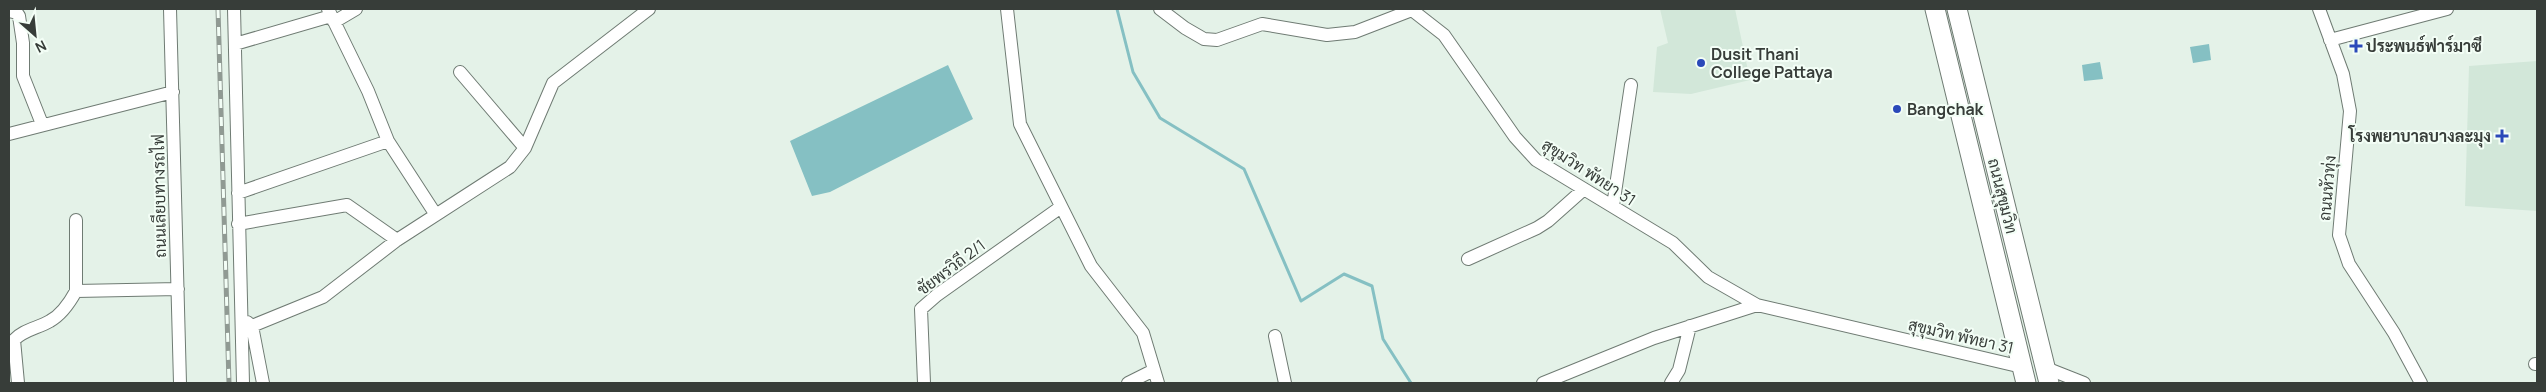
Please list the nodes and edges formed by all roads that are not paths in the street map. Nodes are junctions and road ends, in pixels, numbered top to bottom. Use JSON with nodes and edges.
{"nodes":[{"id":1,"x":170,"y":9,"type":"edge"},
{"id":2,"x":234,"y":9,"type":"edge"},
{"id":3,"x":356,"y":9,"type":"edge"},
{"id":4,"x":649,"y":9,"type":"edge"},
{"id":5,"x":1007,"y":9,"type":"edge"},
{"id":6,"x":1160,"y":9,"type":"edge"},
{"id":7,"x":1413,"y":9,"type":"edge"},
{"id":8,"x":1936,"y":9,"type":"edge"},
{"id":9,"x":1957,"y":9,"type":"edge"},
{"id":10,"x":2318,"y":9,"type":"edge"},
{"id":11,"x":2447,"y":9,"type":"edge"},
{"id":12,"x":9,"y":12,"type":"edge"},
{"id":13,"x":331,"y":16,"type":"edge"},
{"id":14,"x":2330,"y":40,"type":"junction"},
{"id":15,"x":235,"y":44,"type":"junction"},
{"id":16,"x":460,"y":72,"type":"dead end"},
{"id":17,"x":1630,"y":85,"type":"dead end"},
{"id":18,"x":173,"y":92,"type":"junction"},
{"id":19,"x":42,"y":124,"type":"junction"},
{"id":20,"x":9,"y":134,"type":"edge"},
{"id":21,"x":388,"y":141,"type":"junction"},
{"id":22,"x":524,"y":148,"type":"junction"},
{"id":23,"x":1584,"y":189,"type":"junction"},
{"id":24,"x":238,"y":193,"type":"junction"},
{"id":25,"x":1613,"y":206,"type":"junction"},
{"id":26,"x":1061,"y":207,"type":"junction"},
{"id":27,"x":436,"y":215,"type":"junction"},
{"id":28,"x":76,"y":220,"type":"dead end"},
{"id":29,"x":238,"y":224,"type":"junction"},
{"id":30,"x":397,"y":240,"type":"junction"},
{"id":31,"x":1468,"y":259,"type":"dead end"},
{"id":32,"x":178,"y":289,"type":"junction"},
{"id":33,"x":76,"y":291,"type":"junction"},
{"id":34,"x":1757,"y":305,"type":"junction"},
{"id":35,"x":241,"y":317,"type":"junction"},
{"id":36,"x":252,"y":326,"type":"junction"},
{"id":37,"x":1690,"y":326,"type":"junction"},
{"id":38,"x":1275,"y":336,"type":"dead end"},
{"id":39,"x":1154,"y":370,"type":"junction"},
{"id":40,"x":2024,"y":375,"type":"edge"},
{"id":41,"x":2048,"y":376,"type":"edge"},
{"id":42,"x":18,"y":383,"type":"edge"},
{"id":43,"x":180,"y":383,"type":"edge"},
{"id":44,"x":243,"y":383,"type":"edge"},
{"id":45,"x":263,"y":383,"type":"edge"},
{"id":46,"x":924,"y":383,"type":"edge"},
{"id":47,"x":1128,"y":383,"type":"edge"},
{"id":48,"x":1158,"y":383,"type":"edge"},
{"id":49,"x":1285,"y":383,"type":"edge"},
{"id":50,"x":1543,"y":383,"type":"edge"},
{"id":51,"x":1671,"y":383,"type":"edge"},
{"id":52,"x":2084,"y":383,"type":"edge"},
{"id":53,"x":2422,"y":383,"type":"edge"}],
"edges":[{"from":1,"to":18,"type":"street","name":"ถนนเลียบทางรถไฟ"},
{"from":2,"to":15,"type":"street"},
{"from":3,"to":13,"type":"street"},
{"from":4,"to":22,"type":"street"},
{"from":5,"to":26,"type":"street"},
{"from":6,"to":7,"type":"street","name":"สุขุมวิท พัทยา 31"},
{"from":7,"to":23,"type":"street","name":"สุขุมวิท พัทยา 31"},
{"from":8,"to":40,"type":"highway","name":"ถนนสุขุมวิท"},
{"from":9,"to":41,"type":"highway","name":"ถนนสุขุมวิท"},
{"from":10,"to":14,"type":"street","name":"ถนนหัวทุ่ง"},
{"from":11,"to":14,"type":"street"},
{"from":12,"to":19,"type":"street"},
{"from":13,"to":15,"type":"street"},
{"from":13,"to":21,"type":"street"},
{"from":14,"to":53,"type":"street","name":"ถนนหัวทุ่ง"},
{"from":15,"to":24,"type":"street"},
{"from":16,"to":22,"type":"street"},
{"from":17,"to":25,"type":"street"},
{"from":18,"to":19,"type":"street"},
{"from":18,"to":32,"type":"street","name":"ถนนเลียบทางรถไฟ"},
{"from":19,"to":20,"type":"street"},
{"from":21,"to":24,"type":"street"},
{"from":21,"to":27,"type":"street"},
{"from":22,"to":27,"type":"street"},
{"from":23,"to":25,"type":"street","name":"สุขุมวิท พัทยา 31"},
{"from":23,"to":31,"type":"street"},
{"from":24,"to":29,"type":"street"},
{"from":25,"to":34,"type":"street","name":"สุขุมวิท พัทยา 31"},
{"from":26,"to":39,"type":"street"},
{"from":26,"to":46,"type":"street","name":"ชัยพรวิถี 2/1"},
{"from":27,"to":30,"type":"street"},
{"from":28,"to":33,"type":"street"},
{"from":29,"to":30,"type":"street"},
{"from":29,"to":35,"type":"street"},
{"from":30,"to":36,"type":"street"},
{"from":32,"to":33,"type":"street"},
{"from":32,"to":43,"type":"street","name":"ถนนเลียบทางรถไฟ"},
{"from":33,"to":42,"type":"street"},
{"from":34,"to":37,"type":"street"},
{"from":34,"to":40,"type":"street","name":"สุขุมวิท พัทยา 31"},
{"from":35,"to":36,"type":"street"},
{"from":35,"to":44,"type":"street"},
{"from":36,"to":45,"type":"street"},
{"from":37,"to":50,"type":"street"},
{"from":37,"to":51,"type":"street"},
{"from":38,"to":49,"type":"street"},
{"from":39,"to":47,"type":"street"},
{"from":39,"to":48,"type":"street"},
{"from":41,"to":52,"type":"street"}]}
